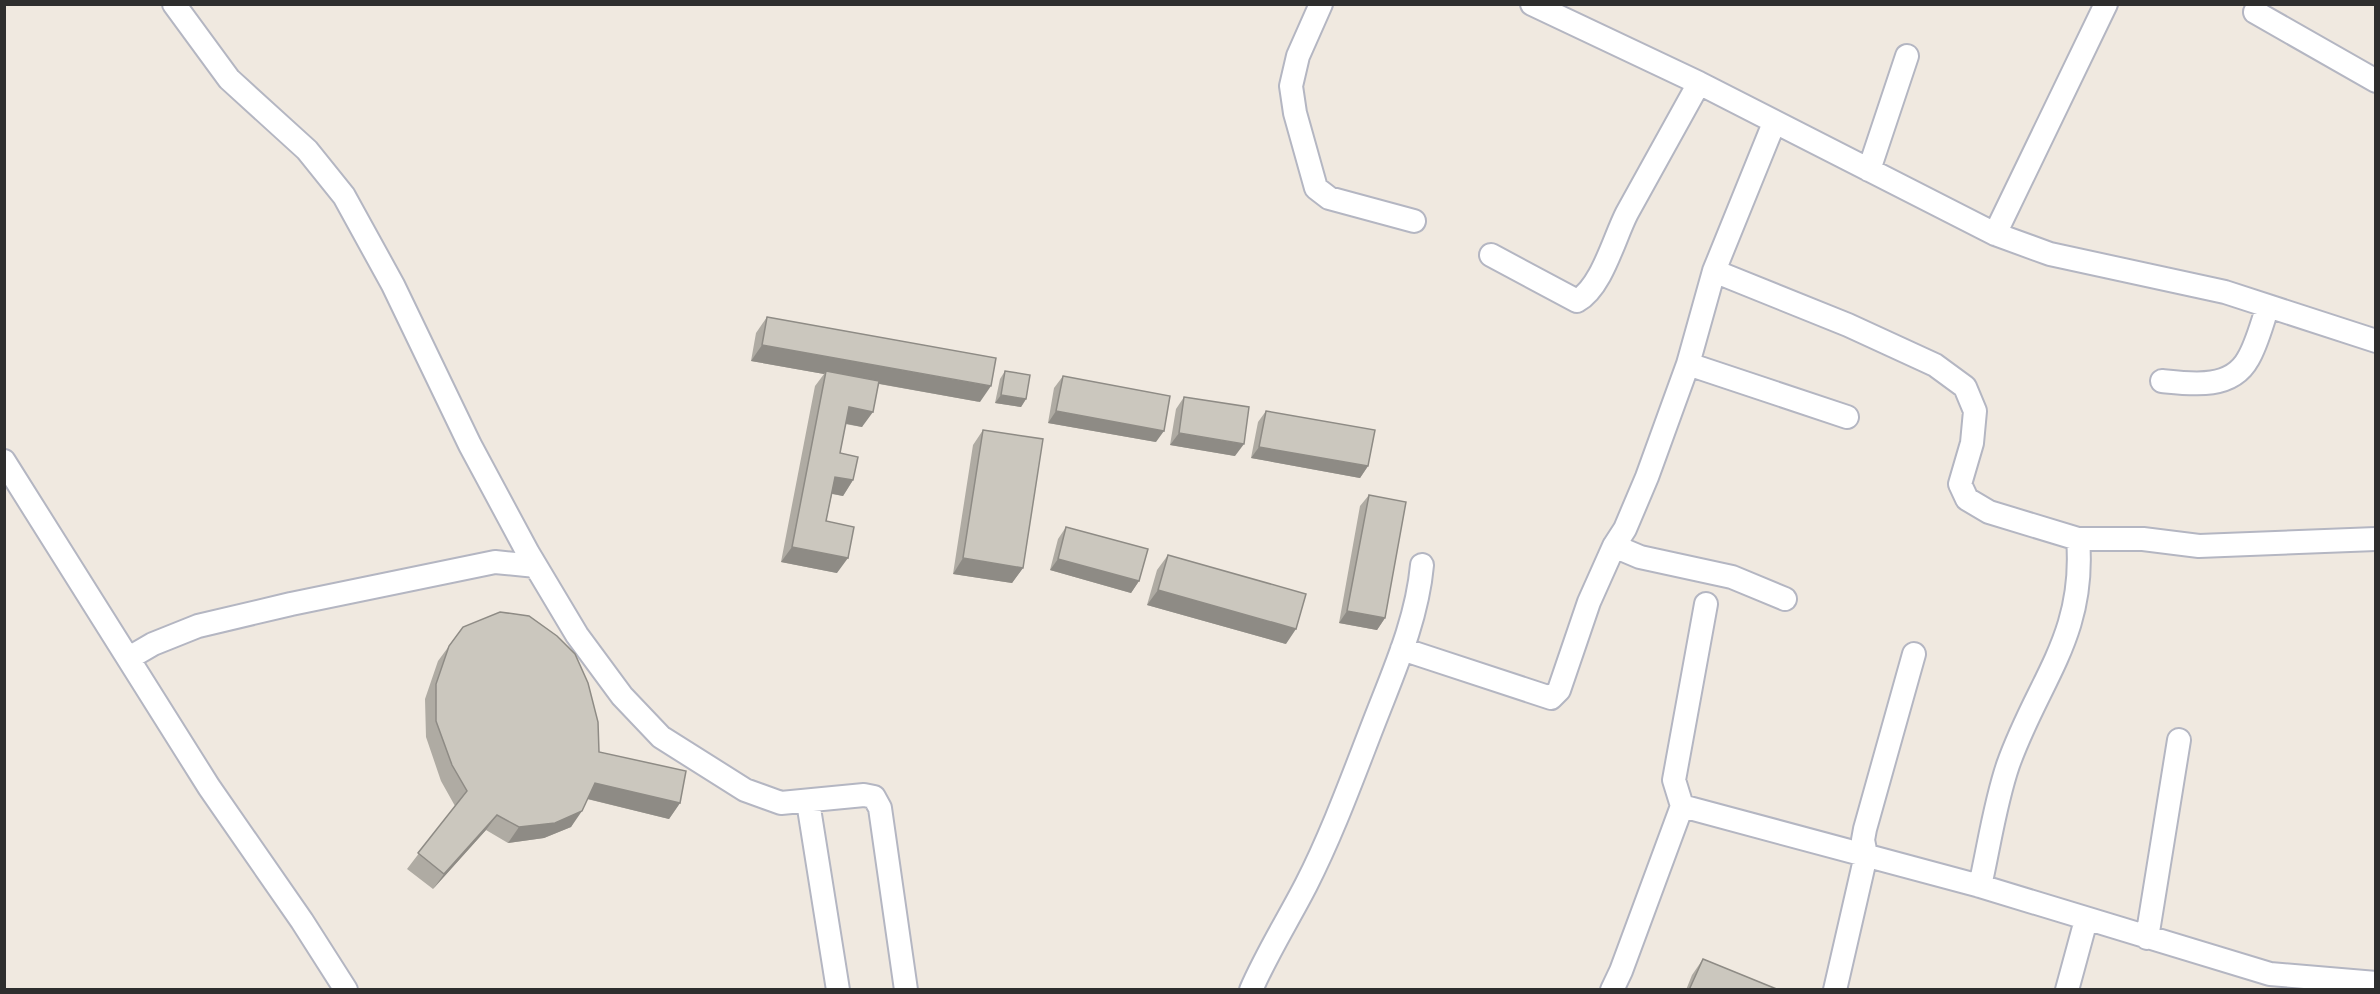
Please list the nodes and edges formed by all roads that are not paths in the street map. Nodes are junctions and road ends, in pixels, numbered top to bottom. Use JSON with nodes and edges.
{"nodes":[{"id":1,"x":174,"y":4,"type":"edge"},
{"id":2,"x":1321,"y":4,"type":"edge"},
{"id":3,"x":1532,"y":4,"type":"edge"},
{"id":4,"x":2099,"y":7,"type":"edge"},
{"id":5,"x":2255,"y":12,"type":"dead end"},
{"id":6,"x":1572,"y":14,"type":"edge"},
{"id":7,"x":1907,"y":56,"type":"dead end"},
{"id":8,"x":2376,"y":81,"type":"edge"},
{"id":9,"x":1699,"y":83,"type":"junction"},
{"id":10,"x":1774,"y":123,"type":"junction"},
{"id":11,"x":1869,"y":170,"type":"junction"},
{"id":12,"x":1414,"y":221,"type":"dead end"},
{"id":13,"x":1995,"y":234,"type":"junction"},
{"id":14,"x":1491,"y":255,"type":"dead end"},
{"id":15,"x":1714,"y":271,"type":"junction"},
{"id":16,"x":2268,"y":306,"type":"junction"},
{"id":17,"x":2376,"y":341,"type":"edge"},
{"id":18,"x":1689,"y":364,"type":"junction"},
{"id":19,"x":2162,"y":381,"type":"dead end"},
{"id":20,"x":1847,"y":417,"type":"dead end"},
{"id":21,"x":4,"y":461,"type":"edge"},
{"id":22,"x":518,"y":534,"type":"junction"},
{"id":23,"x":2376,"y":538,"type":"edge"},
{"id":24,"x":2078,"y":539,"type":"junction"},
{"id":25,"x":1614,"y":546,"type":"junction"},
{"id":26,"x":495,"y":562,"type":"junction"},
{"id":27,"x":1422,"y":565,"type":"dead end"},
{"id":28,"x":536,"y":566,"type":"junction"},
{"id":29,"x":1785,"y":598,"type":"dead end"},
{"id":30,"x":1706,"y":604,"type":"dead end"},
{"id":31,"x":1402,"y":649,"type":"junction"},
{"id":32,"x":1914,"y":654,"type":"dead end"},
{"id":33,"x":129,"y":658,"type":"junction"},
{"id":34,"x":2179,"y":740,"type":"dead end"},
{"id":35,"x":808,"y":802,"type":"junction"},
{"id":36,"x":1682,"y":806,"type":"junction"},
{"id":37,"x":1866,"y":855,"type":"junction"},
{"id":38,"x":1980,"y":886,"type":"junction"},
{"id":39,"x":2086,"y":920,"type":"junction"},
{"id":40,"x":2147,"y":938,"type":"junction"},
{"id":41,"x":2376,"y":983,"type":"edge"},
{"id":42,"x":346,"y":990,"type":"edge"},
{"id":43,"x":838,"y":990,"type":"edge"},
{"id":44,"x":906,"y":990,"type":"edge"},
{"id":45,"x":1251,"y":990,"type":"edge"},
{"id":46,"x":1612,"y":990,"type":"edge"},
{"id":47,"x":1835,"y":990,"type":"edge"},
{"id":48,"x":2067,"y":990,"type":"edge"}],
"edges":[{"from":1,"to":22,"type":"street"},
{"from":2,"to":12,"type":"street"},
{"from":3,"to":6,"type":"street"},
{"from":4,"to":13,"type":"street"},
{"from":5,"to":8,"type":"street"},
{"from":6,"to":9,"type":"street"},
{"from":7,"to":11,"type":"street"},
{"from":9,"to":10,"type":"street"},
{"from":9,"to":14,"type":"street"},
{"from":10,"to":11,"type":"street"},
{"from":10,"to":15,"type":"street"},
{"from":11,"to":13,"type":"street"},
{"from":13,"to":16,"type":"street"},
{"from":15,"to":18,"type":"street"},
{"from":15,"to":24,"type":"street"},
{"from":16,"to":17,"type":"street"},
{"from":16,"to":19,"type":"street"},
{"from":18,"to":20,"type":"street"},
{"from":18,"to":25,"type":"street"},
{"from":21,"to":33,"type":"street"},
{"from":22,"to":26,"type":"street"},
{"from":22,"to":28,"type":"street"},
{"from":23,"to":24,"type":"street"},
{"from":24,"to":38,"type":"street"},
{"from":25,"to":29,"type":"street"},
{"from":25,"to":31,"type":"street"},
{"from":26,"to":28,"type":"street"},
{"from":26,"to":33,"type":"street"},
{"from":27,"to":31,"type":"street"},
{"from":28,"to":35,"type":"street"},
{"from":30,"to":36,"type":"street"},
{"from":31,"to":45,"type":"street"},
{"from":32,"to":37,"type":"street"},
{"from":33,"to":42,"type":"street"},
{"from":34,"to":40,"type":"street"},
{"from":35,"to":43,"type":"street"},
{"from":35,"to":44,"type":"street"},
{"from":36,"to":37,"type":"street"},
{"from":36,"to":46,"type":"street"},
{"from":37,"to":38,"type":"street"},
{"from":37,"to":47,"type":"street"},
{"from":38,"to":39,"type":"street"},
{"from":39,"to":40,"type":"street"},
{"from":39,"to":48,"type":"street"},
{"from":40,"to":41,"type":"street"}]}
